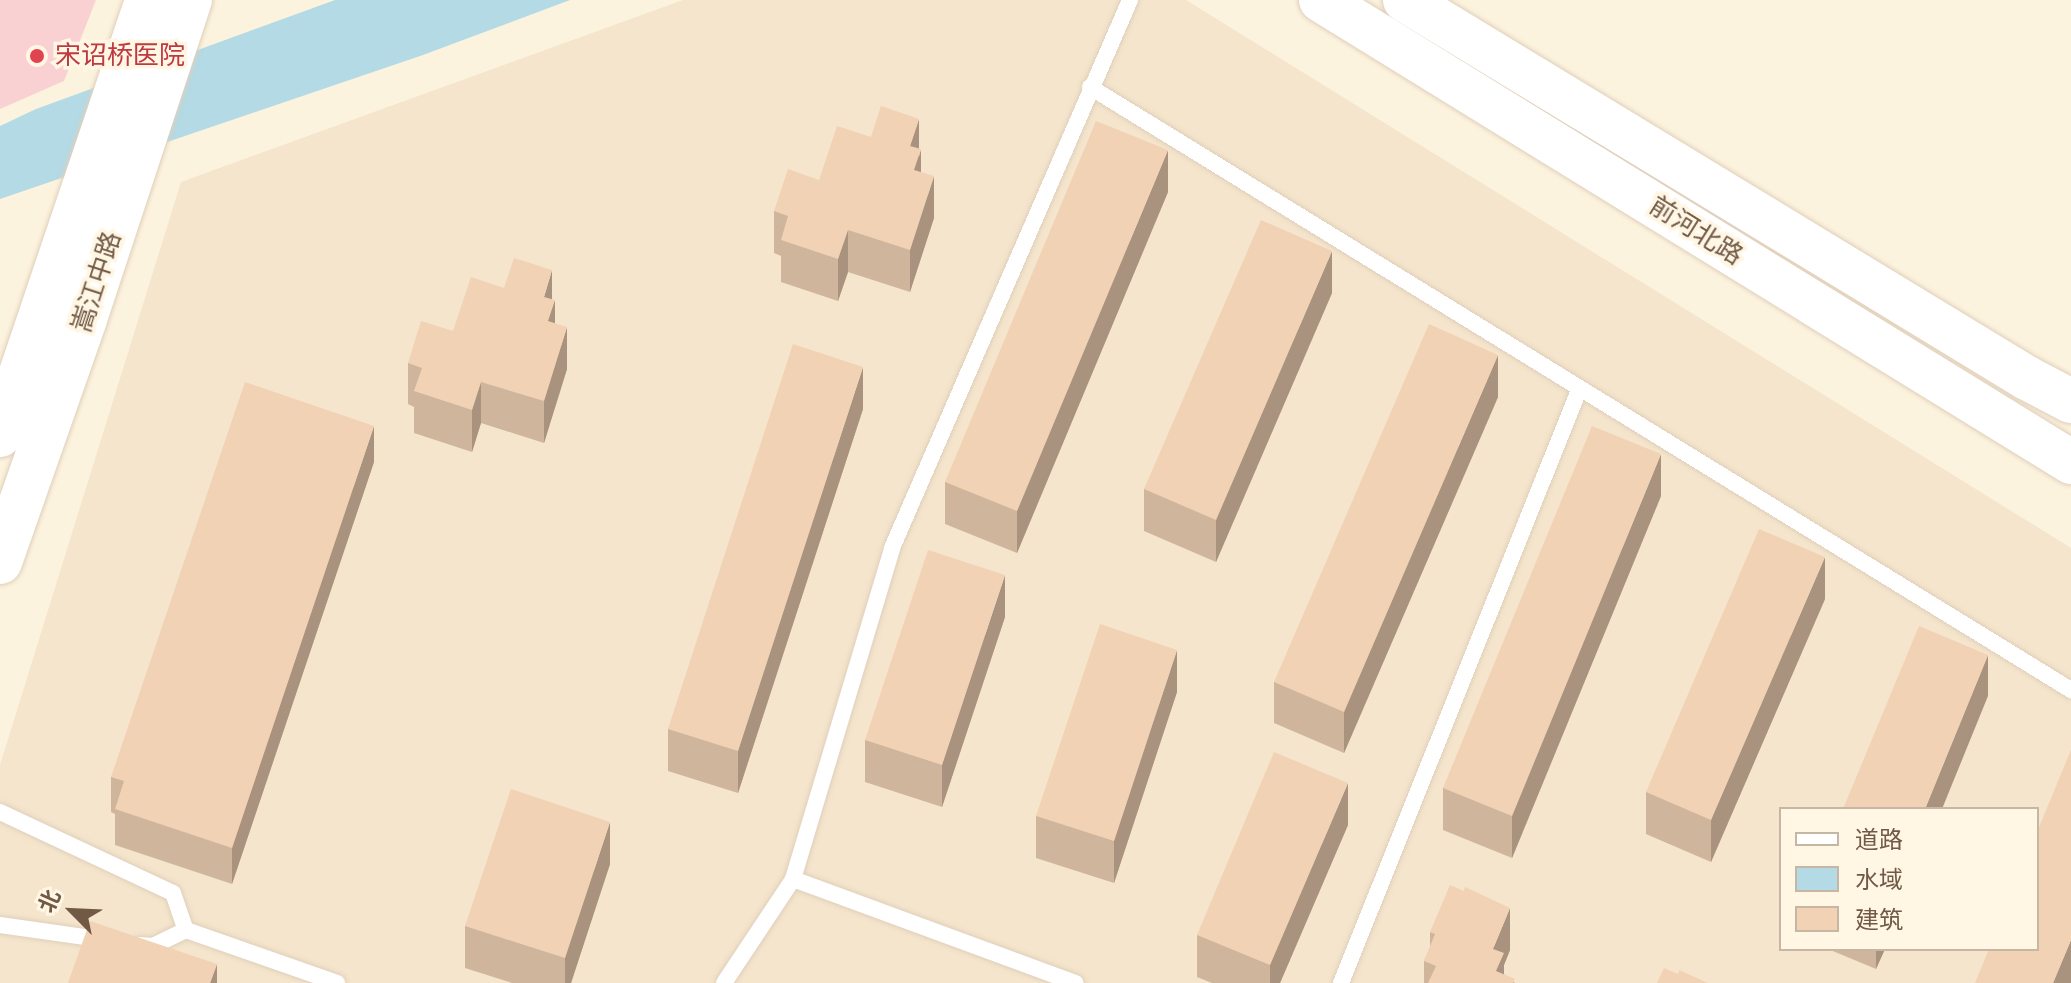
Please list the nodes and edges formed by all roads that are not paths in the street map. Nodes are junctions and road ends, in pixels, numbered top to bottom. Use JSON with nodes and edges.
{"nodes":[{"id":1,"x":147,"y":0,"type":"edge"},
{"id":2,"x":1130,"y":0,"type":"edge"},
{"id":3,"x":1321,"y":0,"type":"edge"},
{"id":4,"x":1405,"y":0,"type":"edge"},
{"id":5,"x":184,"y":19,"type":"edge"},
{"id":6,"x":1090,"y":87,"type":"junction"},
{"id":7,"x":1579,"y":390,"type":"junction"},
{"id":8,"x":2071,"y":401,"type":"edge"},
{"id":9,"x":0,"y":435,"type":"edge"},
{"id":10,"x":2071,"y":462,"type":"edge"},
{"id":11,"x":0,"y":562,"type":"edge"},
{"id":12,"x":2071,"y":690,"type":"edge"},
{"id":13,"x":0,"y":812,"type":"edge"},
{"id":14,"x":793,"y":879,"type":"junction"},
{"id":15,"x":0,"y":925,"type":"edge"},
{"id":16,"x":186,"y":930,"type":"junction"},
{"id":17,"x":337,"y":983,"type":"edge"},
{"id":18,"x":724,"y":983,"type":"edge"},
{"id":19,"x":1075,"y":983,"type":"edge"},
{"id":20,"x":1341,"y":983,"type":"edge"}],
"edges":[{"from":1,"to":9,"type":"main road","name":"嵩江中路"},
{"from":2,"to":6,"type":"lane"},
{"from":3,"to":10,"type":"main road","name":"前河北路"},
{"from":4,"to":8,"type":"main road","name":"前河北路"},
{"from":5,"to":11,"type":"main road","name":"嵩江中路"},
{"from":6,"to":7,"type":"lane"},
{"from":6,"to":14,"type":"lane"},
{"from":7,"to":12,"type":"lane"},
{"from":7,"to":20,"type":"lane"},
{"from":13,"to":16,"type":"lane"},
{"from":14,"to":18,"type":"lane"},
{"from":14,"to":19,"type":"lane"},
{"from":15,"to":16,"type":"lane"},
{"from":16,"to":17,"type":"lane"}]}
